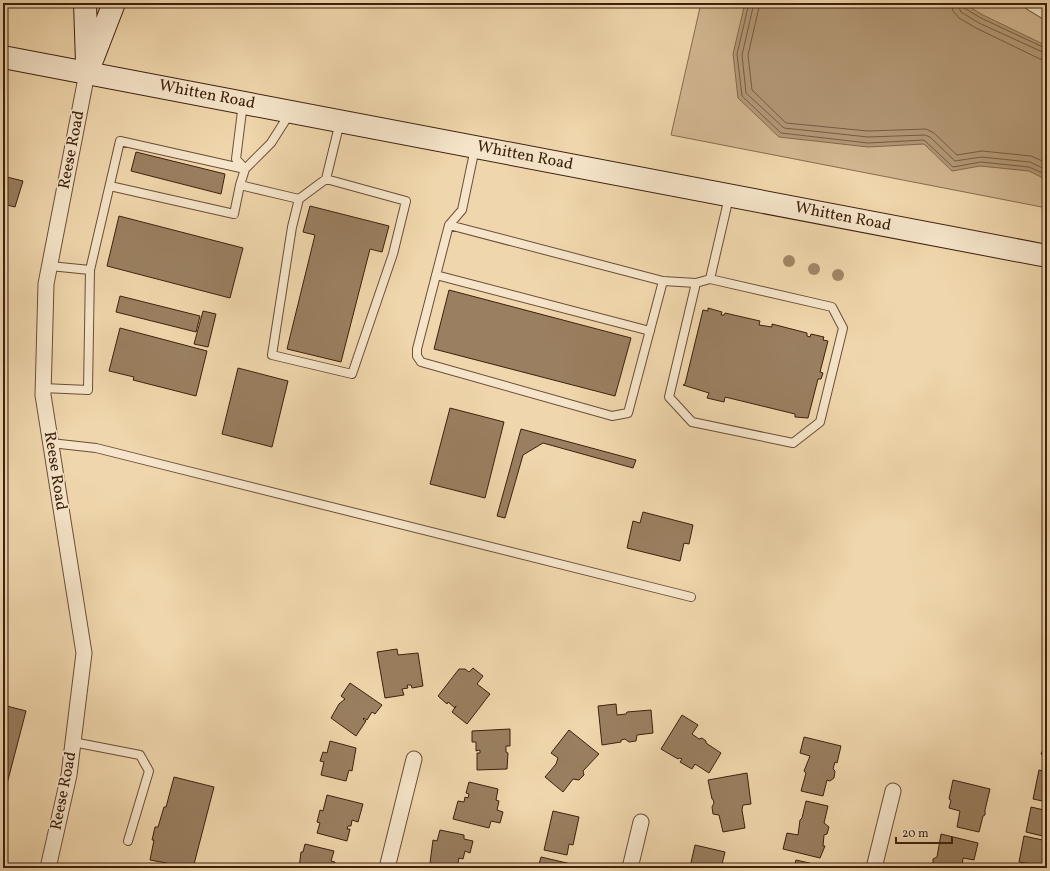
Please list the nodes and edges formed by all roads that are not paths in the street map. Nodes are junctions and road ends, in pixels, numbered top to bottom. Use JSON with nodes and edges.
{"nodes":[{"id":1,"x":85,"y":3,"type":"edge"},
{"id":2,"x":114,"y":3,"type":"edge"},
{"id":3,"x":1032,"y":3,"type":"edge"},
{"id":4,"x":1047,"y":12,"type":"edge"},
{"id":5,"x":3,"y":57,"type":"edge"},
{"id":6,"x":87,"y":72,"type":"junction"},
{"id":7,"x":243,"y":102,"type":"junction"},
{"id":8,"x":291,"y":112,"type":"junction"},
{"id":9,"x":340,"y":121,"type":"junction"},
{"id":10,"x":475,"y":147,"type":"junction"},
{"id":11,"x":245,"y":169,"type":"junction"},
{"id":12,"x":326,"y":179,"type":"junction"},
{"id":13,"x":240,"y":185,"type":"junction"},
{"id":14,"x":110,"y":186,"type":"junction"},
{"id":15,"x":729,"y":195,"type":"junction"},
{"id":16,"x":299,"y":199,"type":"junction"},
{"id":17,"x":449,"y":225,"type":"junction"},
{"id":18,"x":1047,"y":256,"type":"edge"},
{"id":19,"x":50,"y":266,"type":"junction"},
{"id":20,"x":90,"y":270,"type":"junction"},
{"id":21,"x":436,"y":275,"type":"junction"},
{"id":22,"x":710,"y":279,"type":"junction"},
{"id":23,"x":663,"y":281,"type":"junction"},
{"id":24,"x":696,"y":283,"type":"junction"},
{"id":25,"x":650,"y":330,"type":"junction"},
{"id":26,"x":43,"y":388,"type":"junction"},
{"id":27,"x":51,"y":442,"type":"junction"},
{"id":28,"x":691,"y":597,"type":"dead end"},
{"id":29,"x":73,"y":742,"type":"junction"},
{"id":30,"x":414,"y":759,"type":"dead end"},
{"id":31,"x":893,"y":791,"type":"dead end"},
{"id":32,"x":641,"y":822,"type":"dead end"},
{"id":33,"x":128,"y":841,"type":"dead end"},
{"id":34,"x":48,"y":868,"type":"edge"},
{"id":35,"x":387,"y":868,"type":"edge"},
{"id":36,"x":630,"y":868,"type":"edge"},
{"id":37,"x":874,"y":868,"type":"edge"}],
"edges":[{"from":1,"to":6,"type":"main road","name":"Reese Road"},
{"from":2,"to":6,"type":"main road","name":"Reese Road"},
{"from":3,"to":4,"type":"street"},
{"from":5,"to":6,"type":"main road","name":"Whitten Road"},
{"from":6,"to":7,"type":"main road","name":"Whitten Road"},
{"from":6,"to":19,"type":"street","name":"Reese Road"},
{"from":7,"to":8,"type":"main road","name":"Whitten Road"},
{"from":7,"to":11,"type":"lane"},
{"from":8,"to":9,"type":"main road","name":"Whitten Road"},
{"from":8,"to":11,"type":"lane"},
{"from":9,"to":10,"type":"main road","name":"Whitten Road"},
{"from":9,"to":12,"type":"lane"},
{"from":10,"to":15,"type":"main road","name":"Whitten Road"},
{"from":10,"to":17,"type":"lane"},
{"from":11,"to":13,"type":"lane"},
{"from":11,"to":14,"type":"lane"},
{"from":12,"to":16,"type":"lane"},
{"from":12,"to":16,"type":"lane"},
{"from":13,"to":14,"type":"lane"},
{"from":13,"to":16,"type":"lane"},
{"from":14,"to":20,"type":"lane"},
{"from":15,"to":18,"type":"main road","name":"Whitten Road"},
{"from":15,"to":22,"type":"lane"},
{"from":17,"to":21,"type":"lane"},
{"from":17,"to":23,"type":"lane"},
{"from":19,"to":20,"type":"lane"},
{"from":19,"to":26,"type":"street","name":"Reese Road"},
{"from":20,"to":26,"type":"lane"},
{"from":21,"to":25,"type":"lane"},
{"from":21,"to":25,"type":"lane"},
{"from":22,"to":24,"type":"lane"},
{"from":22,"to":24,"type":"lane"},
{"from":23,"to":24,"type":"lane"},
{"from":23,"to":25,"type":"lane"},
{"from":26,"to":27,"type":"street","name":"Reese Road"},
{"from":27,"to":28,"type":"lane"},
{"from":27,"to":29,"type":"street","name":"Reese Road"},
{"from":29,"to":33,"type":"lane"},
{"from":29,"to":34,"type":"street","name":"Reese Road"},
{"from":30,"to":35,"type":"street"},
{"from":31,"to":37,"type":"street"},
{"from":32,"to":36,"type":"street"}]}
